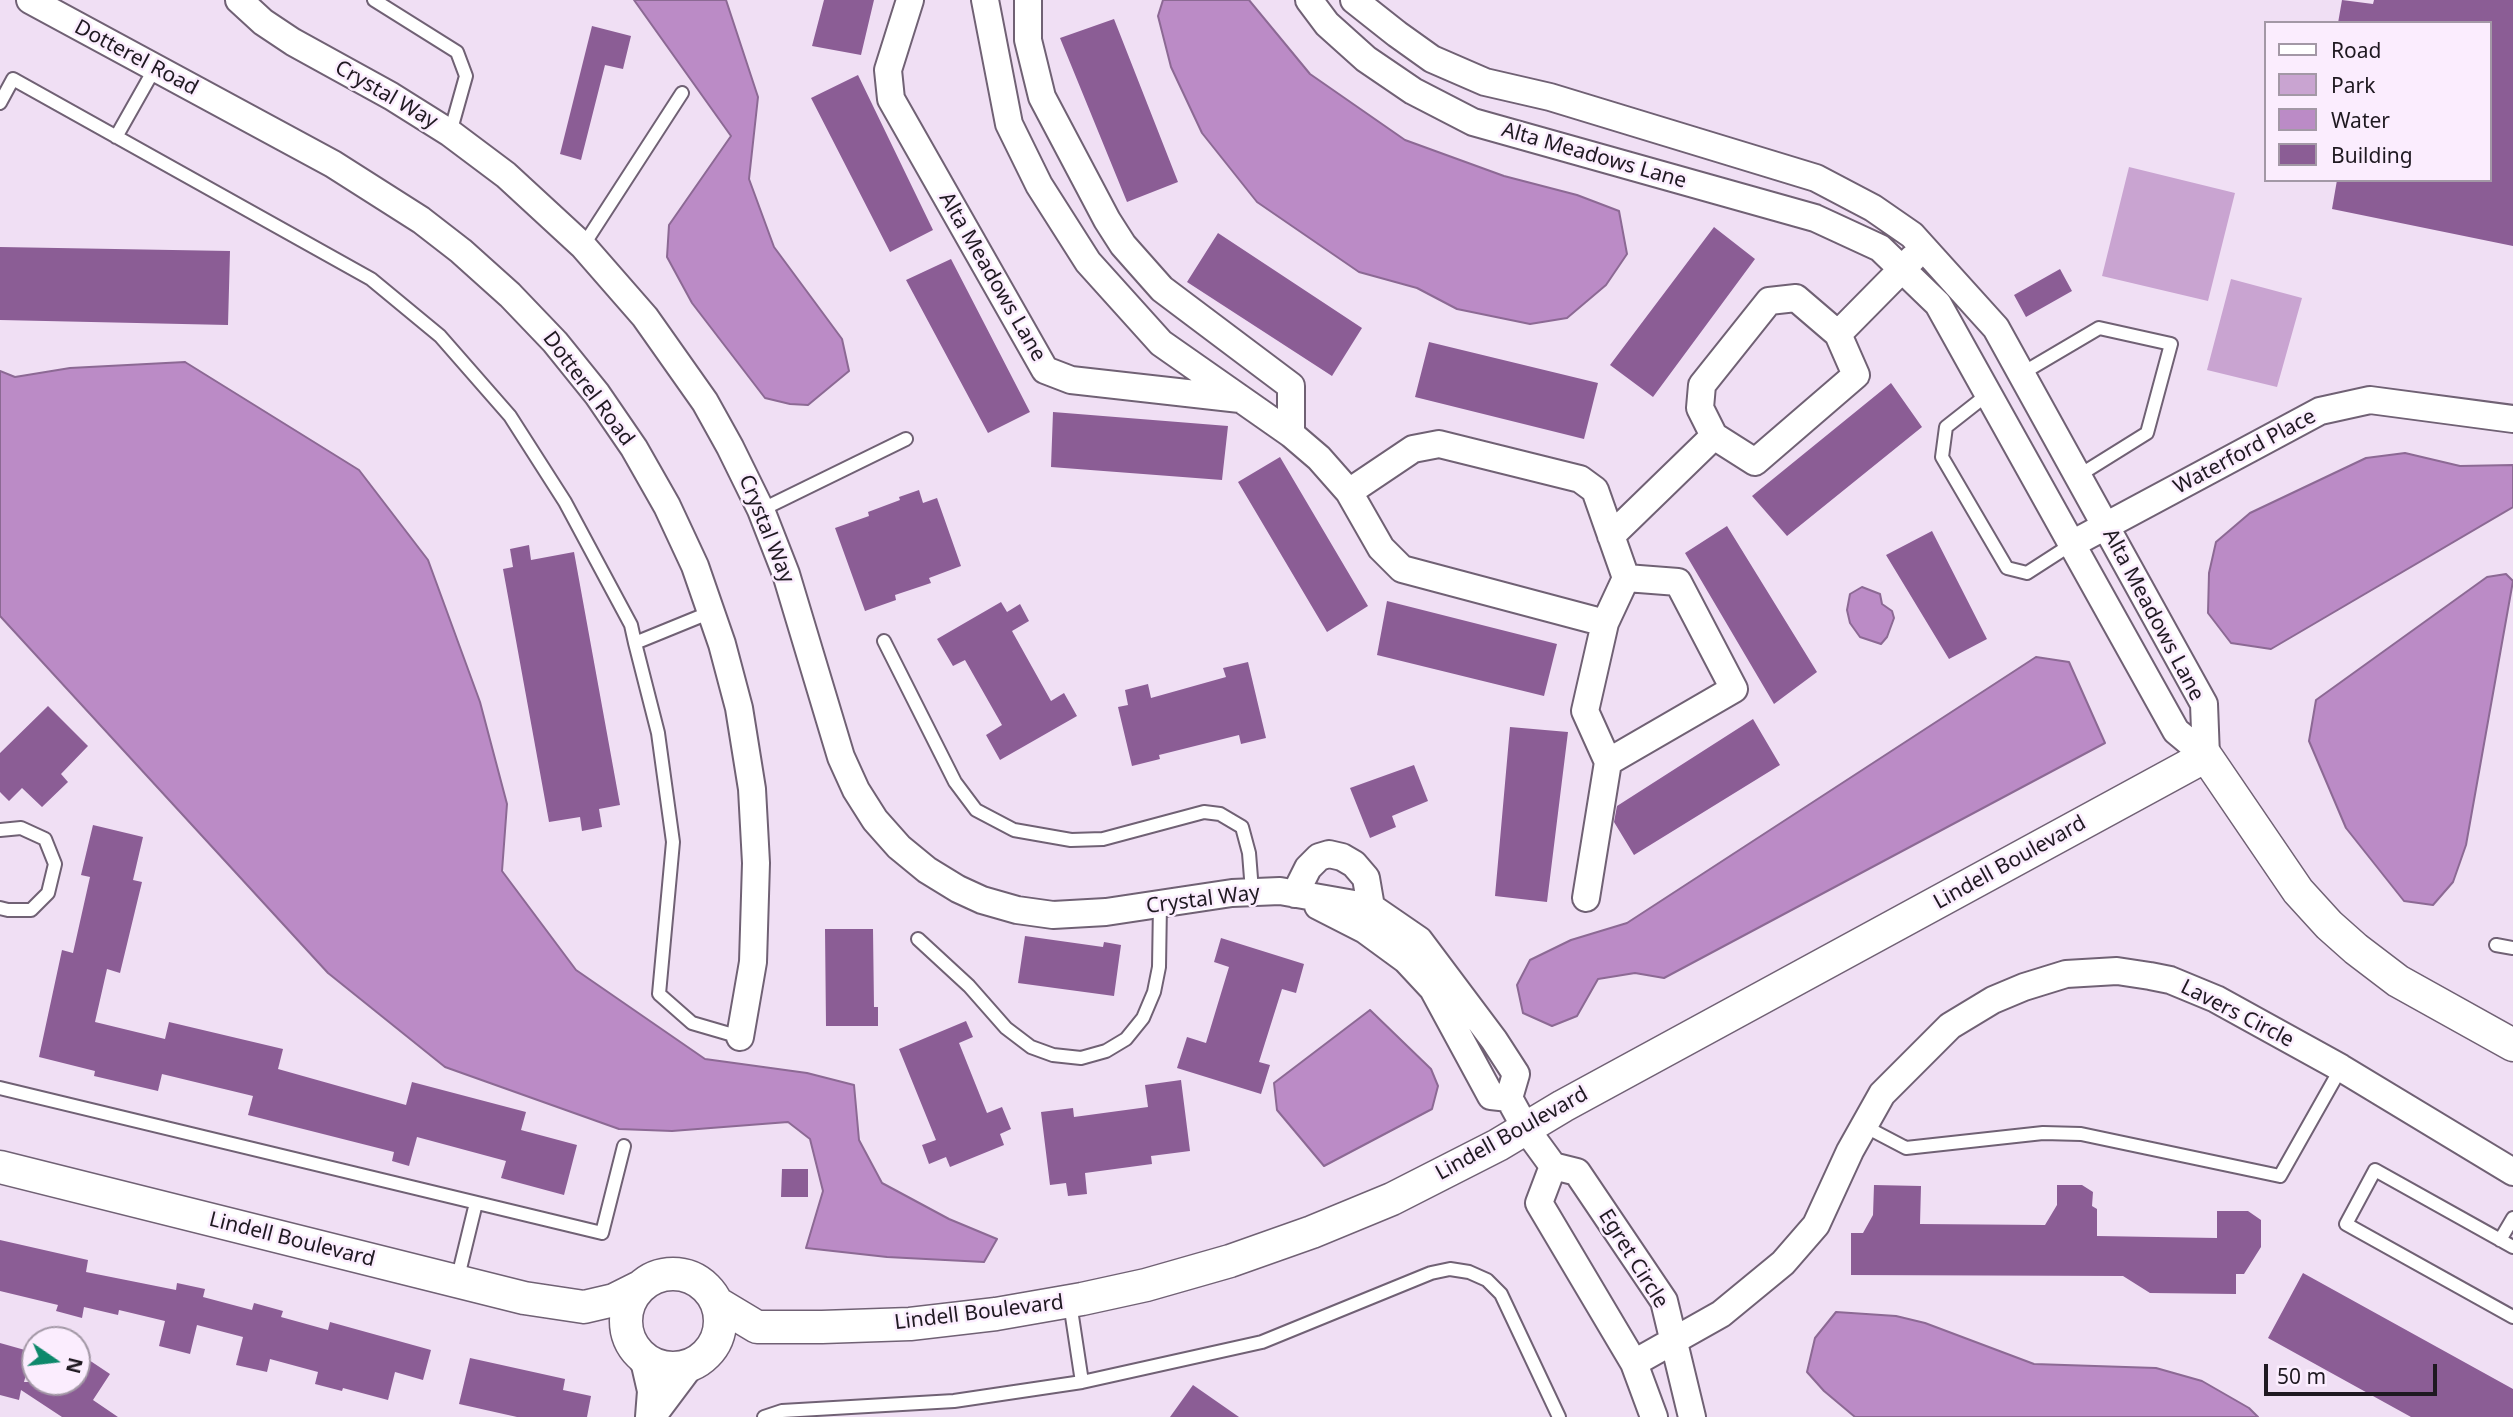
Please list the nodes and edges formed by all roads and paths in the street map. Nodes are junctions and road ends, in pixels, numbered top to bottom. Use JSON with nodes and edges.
{"nodes":[{"id":1,"x":30,"y":0,"type":"edge"},
{"id":2,"x":239,"y":0,"type":"edge"},
{"id":3,"x":374,"y":0,"type":"edge"},
{"id":4,"x":910,"y":0,"type":"edge"},
{"id":5,"x":985,"y":0,"type":"edge"},
{"id":6,"x":1028,"y":0,"type":"edge"},
{"id":7,"x":1309,"y":0,"type":"edge"},
{"id":8,"x":1354,"y":0,"type":"edge"},
{"id":9,"x":155,"y":68,"type":"junction"},
{"id":10,"x":681,"y":93,"type":"dead end"},
{"id":11,"x":0,"y":103,"type":"edge"},
{"id":12,"x":450,"y":133,"type":"junction"},
{"id":13,"x":116,"y":137,"type":"junction"},
{"id":14,"x":1737,"y":155,"type":"junction"},
{"id":15,"x":1724,"y":193,"type":"junction"},
{"id":16,"x":583,"y":246,"type":"junction"},
{"id":17,"x":1923,"y":247,"type":"junction"},
{"id":18,"x":1903,"y":270,"type":"junction"},
{"id":19,"x":1838,"y":334,"type":"junction"},
{"id":20,"x":2021,"y":374,"type":"junction"},
{"id":21,"x":1988,"y":394,"type":"junction"},
{"id":22,"x":1242,"y":400,"type":"junction"},
{"id":23,"x":2513,"y":419,"type":"edge"},
{"id":24,"x":1291,"y":434,"type":"junction"},
{"id":25,"x":1714,"y":436,"type":"junction"},
{"id":26,"x":906,"y":439,"type":"dead end"},
{"id":27,"x":2078,"y":476,"type":"junction"},
{"id":28,"x":1349,"y":492,"type":"junction"},
{"id":29,"x":761,"y":510,"type":"junction"},
{"id":30,"x":2106,"y":527,"type":"junction"},
{"id":31,"x":1611,"y":536,"type":"junction"},
{"id":32,"x":2072,"y":544,"type":"junction"},
{"id":33,"x":1626,"y":578,"type":"junction"},
{"id":34,"x":711,"y":612,"type":"junction"},
{"id":35,"x":1605,"y":623,"type":"junction"},
{"id":36,"x":884,"y":641,"type":"dead end"},
{"id":37,"x":635,"y":643,"type":"junction"},
{"id":38,"x":2206,"y":756,"type":"junction"},
{"id":39,"x":1608,"y":762,"type":"junction"},
{"id":40,"x":0,"y":830,"type":"edge"},
{"id":41,"x":1252,"y":891,"type":"junction"},
{"id":42,"x":1295,"y":894,"type":"junction"},
{"id":43,"x":1586,"y":898,"type":"dead end"},
{"id":44,"x":1160,"y":904,"type":"junction"},
{"id":45,"x":1371,"y":907,"type":"junction"},
{"id":46,"x":0,"y":908,"type":"edge"},
{"id":47,"x":918,"y":939,"type":"dead end"},
{"id":48,"x":2497,"y":945,"type":"dead end"},
{"id":49,"x":2513,"y":948,"type":"edge"},
{"id":50,"x":740,"y":1037,"type":"joint"},
{"id":51,"x":2513,"y":1045,"type":"edge"},
{"id":52,"x":2341,"y":1068,"type":"junction"},
{"id":53,"x":0,"y":1088,"type":"edge"},
{"id":54,"x":1509,"y":1098,"type":"junction"},
{"id":55,"x":1864,"y":1126,"type":"junction"},
{"id":56,"x":1527,"y":1129,"type":"junction"},
{"id":57,"x":624,"y":1146,"type":"dead end"},
{"id":58,"x":1553,"y":1166,"type":"junction"},
{"id":59,"x":0,"y":1167,"type":"edge"},
{"id":60,"x":2513,"y":1172,"type":"edge"},
{"id":61,"x":476,"y":1203,"type":"junction"},
{"id":62,"x":2513,"y":1218,"type":"edge"},
{"id":63,"x":2500,"y":1240,"type":"junction"},
{"id":64,"x":2513,"y":1247,"type":"edge"},
{"id":65,"x":457,"y":1282,"type":"junction"},
{"id":66,"x":640,"y":1287,"type":"junction"},
{"id":67,"x":1070,"y":1302,"type":"junction"},
{"id":68,"x":717,"y":1303,"type":"junction"},
{"id":69,"x":584,"y":1307,"type":"junction"},
{"id":70,"x":2513,"y":1317,"type":"edge"},
{"id":71,"x":757,"y":1327,"type":"junction"},
{"id":72,"x":1675,"y":1340,"type":"junction"},
{"id":73,"x":634,"y":1347,"type":"junction"},
{"id":74,"x":698,"y":1360,"type":"junction"},
{"id":75,"x":1634,"y":1363,"type":"junction"},
{"id":76,"x":1082,"y":1382,"type":"junction"},
{"id":77,"x":651,"y":1417,"type":"edge"},
{"id":78,"x":764,"y":1417,"type":"edge"},
{"id":79,"x":1559,"y":1417,"type":"edge"},
{"id":80,"x":1654,"y":1417,"type":"edge"},
{"id":81,"x":1692,"y":1417,"type":"edge"}],
"edges":[{"from":1,"to":9,"type":"street","name":"Dotterel Road"},
{"from":2,"to":12,"type":"street","name":"Crystal Way"},
{"from":3,"to":12,"type":"lane"},
{"from":4,"to":22,"type":"street","name":"Alta Meadows Lane"},
{"from":5,"to":22,"type":"street","name":"Alta Meadows Lane"},
{"from":6,"to":24,"type":"street"},
{"from":7,"to":15,"type":"street","name":"Alta Meadows Lane"},
{"from":8,"to":14,"type":"street","name":"Alta Meadows Lane"},
{"from":9,"to":13,"type":"lane"},
{"from":9,"to":34,"type":"street","name":"Dotterel Road"},
{"from":10,"to":16,"type":"lane"},
{"from":11,"to":13,"type":"lane"},
{"from":12,"to":16,"type":"street","name":"Crystal Way"},
{"from":13,"to":37,"type":"lane"},
{"from":14,"to":15,"type":"street"},
{"from":14,"to":17,"type":"street","name":"Alta Meadows Lane"},
{"from":15,"to":18,"type":"street","name":"Alta Meadows Lane"},
{"from":16,"to":29,"type":"street","name":"Crystal Way"},
{"from":17,"to":18,"type":"street"},
{"from":17,"to":20,"type":"street","name":"Alta Meadows Lane"},
{"from":18,"to":19,"type":"street"},
{"from":18,"to":21,"type":"street","name":"Alta Meadows Lane"},
{"from":19,"to":25,"type":"street"},
{"from":19,"to":25,"type":"street"},
{"from":20,"to":27,"type":"street","name":"Alta Meadows Lane"},
{"from":20,"to":27,"type":"lane"},
{"from":21,"to":32,"type":"street","name":"Alta Meadows Lane"},
{"from":21,"to":32,"type":"lane"},
{"from":22,"to":24,"type":"street","name":"Alta Meadows Lane"},
{"from":23,"to":30,"type":"street","name":"Waterford Place"},
{"from":24,"to":28,"type":"street","name":"Alta Meadows Lane"},
{"from":25,"to":31,"type":"street"},
{"from":26,"to":29,"type":"lane"},
{"from":27,"to":30,"type":"street","name":"Alta Meadows Lane"},
{"from":28,"to":31,"type":"street"},
{"from":28,"to":35,"type":"street","name":"Alta Meadows Lane"},
{"from":29,"to":44,"type":"street","name":"Crystal Way"},
{"from":30,"to":32,"type":"street","name":"Waterford Place"},
{"from":30,"to":38,"type":"street","name":"Alta Meadows Lane"},
{"from":31,"to":33,"type":"street"},
{"from":32,"to":38,"type":"street","name":"Alta Meadows Lane"},
{"from":33,"to":35,"type":"street"},
{"from":33,"to":39,"type":"street"},
{"from":34,"to":37,"type":"lane"},
{"from":34,"to":50,"type":"street","name":"Dotterel Road"},
{"from":35,"to":39,"type":"street"},
{"from":36,"to":41,"type":"lane"},
{"from":37,"to":50,"type":"lane"},
{"from":38,"to":51,"type":"street"},
{"from":38,"to":56,"type":"street","name":"Lindell Boulevard"},
{"from":39,"to":43,"type":"street"},
{"from":40,"to":46,"type":"lane"},
{"from":41,"to":42,"type":"street","name":"Crystal Way"},
{"from":41,"to":44,"type":"street","name":"Crystal Way"},
{"from":42,"to":45,"type":"street","name":"Crystal Way"},
{"from":42,"to":45,"type":"street"},
{"from":42,"to":54,"type":"street","name":"Crystal Way"},
{"from":44,"to":47,"type":"lane"},
{"from":45,"to":54,"type":"street","name":"Crystal Way"},
{"from":48,"to":49,"type":"lane"},
{"from":52,"to":55,"type":"lane"},
{"from":52,"to":55,"type":"street","name":"Lavers Circle"},
{"from":52,"to":60,"type":"street","name":"Lavers Circle"},
{"from":53,"to":61,"type":"lane"},
{"from":54,"to":56,"type":"street","name":"Crystal Way"},
{"from":55,"to":72,"type":"street","name":"Lavers Circle"},
{"from":56,"to":58,"type":"street","name":"Egret Circle"},
{"from":56,"to":67,"type":"street","name":"Lindell Boulevard"},
{"from":57,"to":61,"type":"lane"},
{"from":58,"to":72,"type":"street","name":"Egret Circle"},
{"from":58,"to":75,"type":"street"},
{"from":59,"to":65,"type":"street","name":"Lindell Boulevard"},
{"from":61,"to":65,"type":"lane"},
{"from":62,"to":63,"type":"lane"},
{"from":63,"to":64,"type":"lane"},
{"from":63,"to":70,"type":"lane"},
{"from":65,"to":69,"type":"street","name":"Lindell Boulevard"},
{"from":66,"to":68,"type":"street"},
{"from":66,"to":69,"type":"street","name":"Lindell Boulevard"},
{"from":66,"to":73,"type":"street"},
{"from":67,"to":71,"type":"street","name":"Lindell Boulevard"},
{"from":67,"to":76,"type":"lane"},
{"from":68,"to":71,"type":"street"},
{"from":68,"to":74,"type":"street"},
{"from":69,"to":73,"type":"street","name":"Lindell Boulevard"},
{"from":71,"to":74,"type":"street","name":"Lindell Boulevard"},
{"from":72,"to":75,"type":"street","name":"Lavers Circle"},
{"from":72,"to":81,"type":"street","name":"Egret Circle"},
{"from":73,"to":74,"type":"street"},
{"from":73,"to":77,"type":"street"},
{"from":74,"to":77,"type":"street"},
{"from":75,"to":80,"type":"street"},
{"from":76,"to":78,"type":"lane"},
{"from":76,"to":79,"type":"lane"}]}
